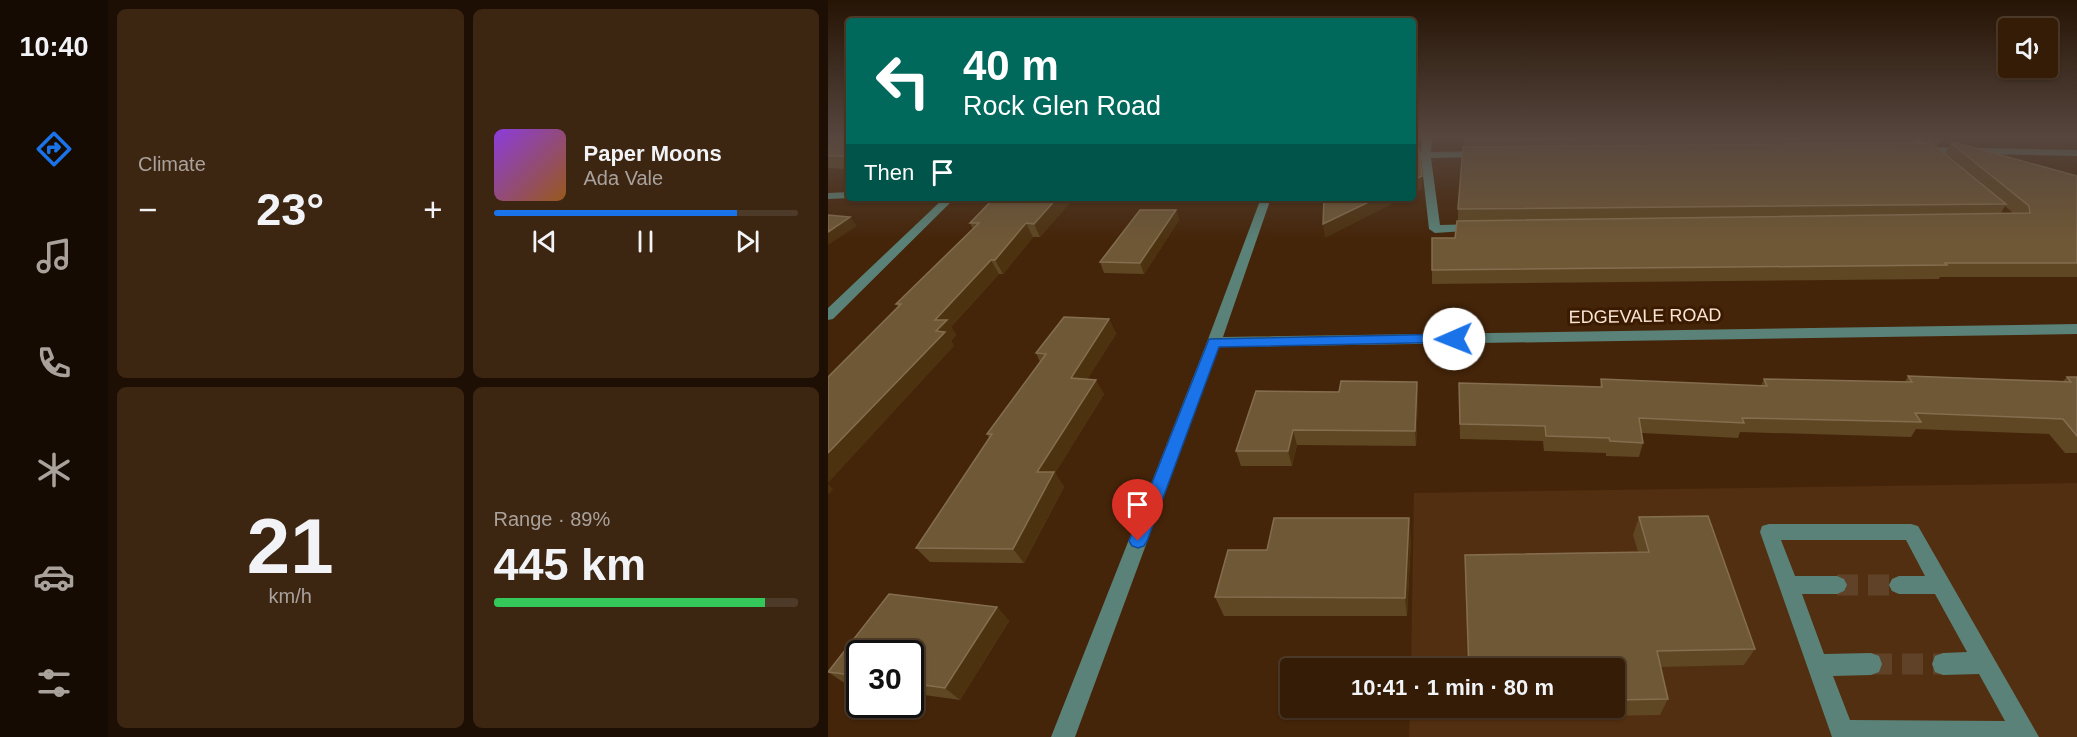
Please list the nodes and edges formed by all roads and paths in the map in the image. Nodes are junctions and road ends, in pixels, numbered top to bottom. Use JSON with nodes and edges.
{"nodes":[{"id":1,"x":1428,"y":172,"type":"edge"},
{"id":2,"x":846,"y":195,"type":"edge"},
{"id":3,"x":828,"y":196,"type":"edge"},
{"id":4,"x":947,"y":201,"type":"edge"},
{"id":5,"x":1265,"y":201,"type":"edge"},
{"id":6,"x":1482,"y":228,"type":"edge"},
{"id":7,"x":828,"y":316,"type":"edge"},
{"id":8,"x":2077,"y":329,"type":"edge"},
{"id":9,"x":1214,"y":342,"type":"junction"},
{"id":10,"x":1788,"y":585,"type":"junction"},
{"id":11,"x":1837,"y":585,"type":"tunnel mouth"},
{"id":12,"x":1899,"y":585,"type":"tunnel mouth"},
{"id":13,"x":1941,"y":585,"type":"junction"},
{"id":14,"x":1985,"y":663,"type":"junction"},
{"id":15,"x":1871,"y":664,"type":"tunnel mouth"},
{"id":16,"x":1943,"y":664,"type":"tunnel mouth"},
{"id":17,"x":1818,"y":665,"type":"junction"},
{"id":18,"x":1843,"y":735,"type":"edge"},
{"id":19,"x":2026,"y":735,"type":"edge"},
{"id":20,"x":1063,"y":737,"type":"edge"}],
"edges":[{"from":1,"to":6,"type":"street"},
{"from":2,"to":3,"type":"street"},
{"from":4,"to":7,"type":"street"},
{"from":5,"to":9,"type":"street"},
{"from":8,"to":9,"type":"street","name":"EDGEVALE ROAD"},
{"from":9,"to":20,"type":"street"},
{"from":10,"to":11,"type":"street"},
{"from":10,"to":13,"type":"street"},
{"from":10,"to":17,"type":"street"},
{"from":12,"to":13,"type":"street"},
{"from":13,"to":14,"type":"street"},
{"from":14,"to":16,"type":"street"},
{"from":14,"to":19,"type":"street"},
{"from":15,"to":17,"type":"street"},
{"from":17,"to":18,"type":"street"},
{"from":18,"to":19,"type":"street"}]}
